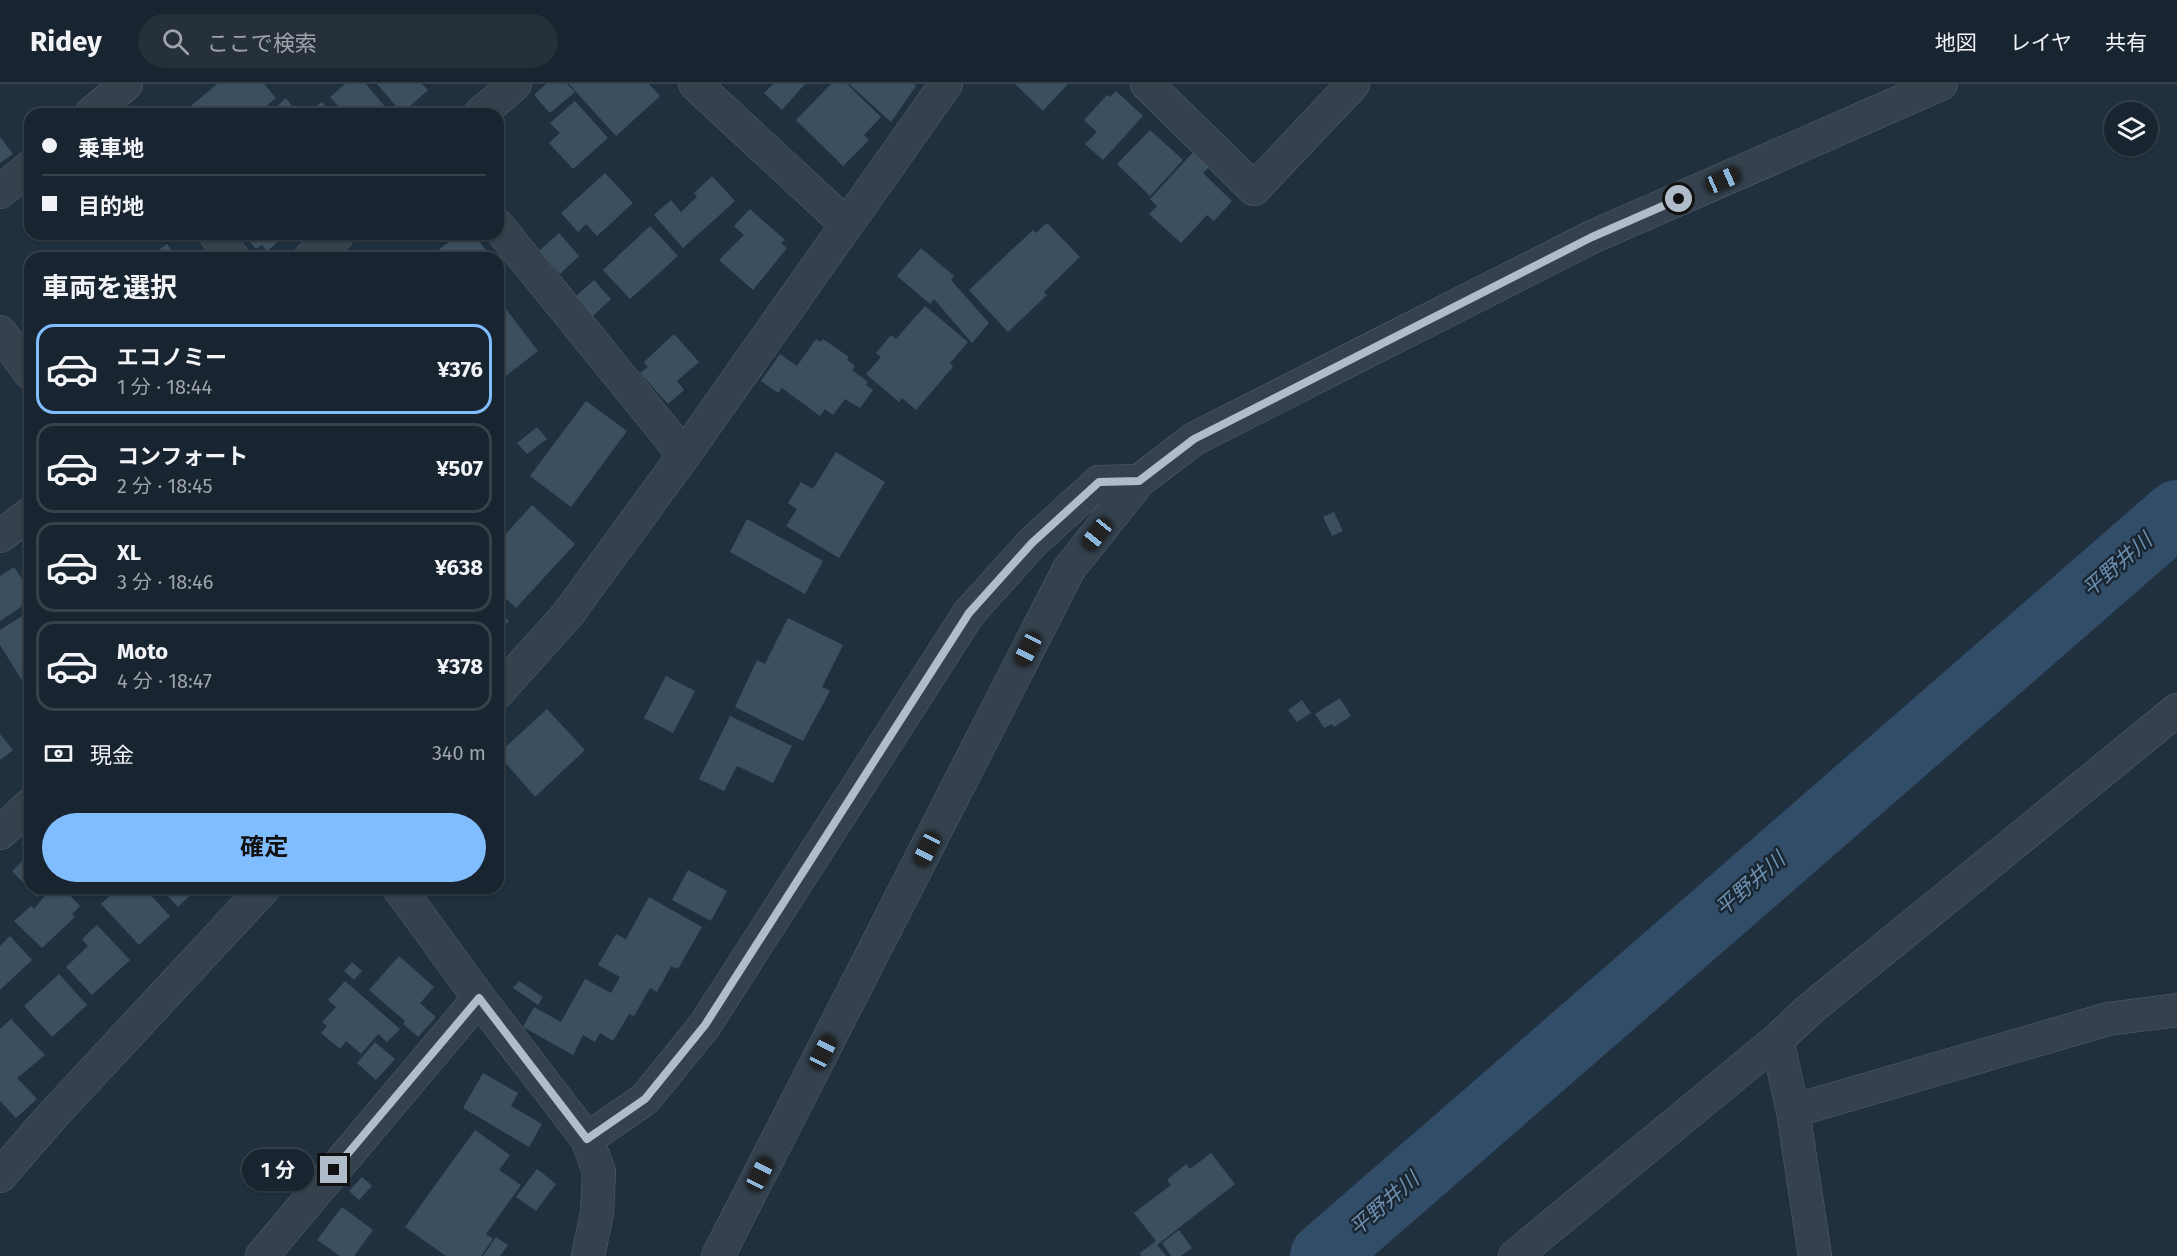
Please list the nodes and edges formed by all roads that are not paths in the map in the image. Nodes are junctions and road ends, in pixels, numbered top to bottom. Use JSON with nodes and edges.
{"nodes":[{"id":1,"x":515,"y":84,"type":"edge"},
{"id":2,"x":695,"y":84,"type":"edge"},
{"id":3,"x":946,"y":84,"type":"edge"},
{"id":4,"x":1147,"y":84,"type":"edge"},
{"id":5,"x":1353,"y":84,"type":"edge"},
{"id":6,"x":1941,"y":84,"type":"edge"},
{"id":7,"x":487,"y":108,"type":"edge"},
{"id":8,"x":24,"y":171,"type":"edge"},
{"id":9,"x":0,"y":192,"type":"edge"},
{"id":10,"x":846,"y":224,"type":"junction"},
{"id":11,"x":504,"y":233,"type":"edge"},
{"id":12,"x":331,"y":240,"type":"edge"},
{"id":13,"x":317,"y":252,"type":"edge"},
{"id":14,"x":0,"y":332,"type":"edge"},
{"id":15,"x":24,"y":365,"type":"edge"},
{"id":16,"x":684,"y":455,"type":"junction"},
{"id":17,"x":1139,"y":481,"type":"junction"},
{"id":18,"x":24,"y":518,"type":"edge"},
{"id":19,"x":0,"y":536,"type":"edge"},
{"id":20,"x":504,"y":685,"type":"edge"},
{"id":21,"x":2177,"y":710,"type":"edge"},
{"id":22,"x":24,"y":811,"type":"edge"},
{"id":23,"x":0,"y":833,"type":"edge"},
{"id":24,"x":258,"y":894,"type":"edge"},
{"id":25,"x":403,"y":894,"type":"edge"},
{"id":26,"x":479,"y":998,"type":"junction"},
{"id":27,"x":2177,"y":1010,"type":"edge"},
{"id":28,"x":1777,"y":1040,"type":"junction"},
{"id":29,"x":1794,"y":1111,"type":"junction"},
{"id":30,"x":587,"y":1139,"type":"junction"},
{"id":31,"x":0,"y":1176,"type":"edge"},
{"id":32,"x":262,"y":1256,"type":"edge"},
{"id":33,"x":588,"y":1256,"type":"edge"},
{"id":34,"x":718,"y":1256,"type":"edge"},
{"id":35,"x":1515,"y":1256,"type":"edge"},
{"id":36,"x":1815,"y":1256,"type":"edge"}],
"edges":[{"from":1,"to":7,"type":"street"},
{"from":2,"to":10,"type":"street"},
{"from":3,"to":10,"type":"street"},
{"from":4,"to":5,"type":"street"},
{"from":6,"to":17,"type":"street"},
{"from":8,"to":9,"type":"street"},
{"from":10,"to":16,"type":"street"},
{"from":11,"to":16,"type":"street"},
{"from":12,"to":13,"type":"street"},
{"from":14,"to":15,"type":"street"},
{"from":16,"to":20,"type":"street"},
{"from":17,"to":30,"type":"street"},
{"from":17,"to":34,"type":"street"},
{"from":18,"to":19,"type":"street"},
{"from":21,"to":28,"type":"street"},
{"from":22,"to":23,"type":"street"},
{"from":24,"to":31,"type":"street"},
{"from":25,"to":26,"type":"street"},
{"from":26,"to":30,"type":"street"},
{"from":26,"to":32,"type":"street"},
{"from":27,"to":29,"type":"street"},
{"from":28,"to":29,"type":"street"},
{"from":28,"to":35,"type":"street"},
{"from":29,"to":36,"type":"street"},
{"from":30,"to":33,"type":"street"}]}
